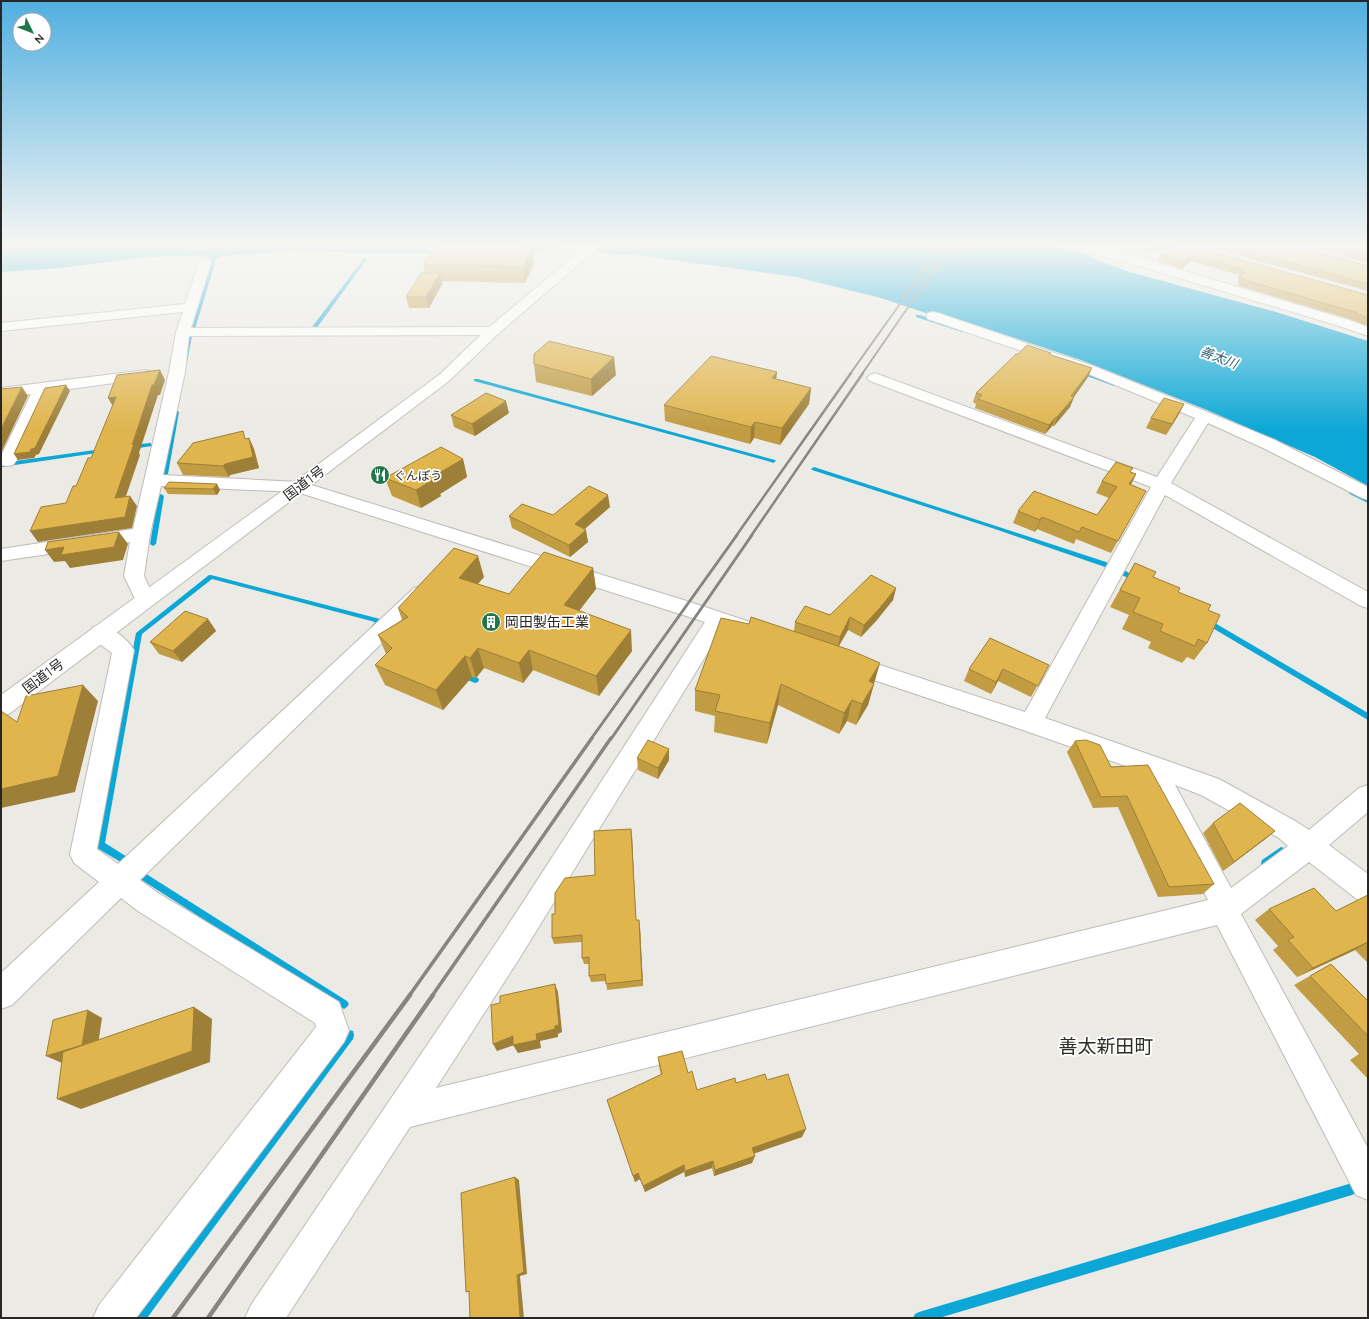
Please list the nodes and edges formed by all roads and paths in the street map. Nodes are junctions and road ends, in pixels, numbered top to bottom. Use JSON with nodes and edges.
{"nodes":[{"id":1,"x":191,"y":307,"type":"joint"},
{"id":2,"x":520,"y":307,"type":"edge"},
{"id":3,"x":1289,"y":307,"type":"edge"},
{"id":4,"x":1356,"y":315,"type":"edge"},
{"id":5,"x":933,"y":316,"type":"dead end"},
{"id":6,"x":1344,"y":323,"type":"junction"},
{"id":7,"x":1,"y":327,"type":"edge"},
{"id":8,"x":492,"y":330,"type":"junction"},
{"id":9,"x":184,"y":332,"type":"junction"},
{"id":10,"x":1368,"y":332,"type":"edge"},
{"id":11,"x":177,"y":372,"type":"junction"},
{"id":12,"x":875,"y":378,"type":"dead end"},
{"id":13,"x":42,"y":388,"type":"junction"},
{"id":14,"x":1,"y":393,"type":"edge"},
{"id":15,"x":1204,"y":416,"type":"junction"},
{"id":16,"x":7,"y":461,"type":"dead end"},
{"id":17,"x":154,"y":480,"type":"junction"},
{"id":18,"x":1161,"y":485,"type":"junction"},
{"id":19,"x":299,"y":487,"type":"junction"},
{"id":20,"x":1368,"y":494,"type":"edge"},
{"id":21,"x":141,"y":534,"type":"junction"},
{"id":22,"x":473,"y":542,"type":"junction"},
{"id":23,"x":1,"y":555,"type":"edge"},
{"id":24,"x":145,"y":600,"type":"junction"},
{"id":25,"x":1368,"y":601,"type":"edge"},
{"id":26,"x":718,"y":620,"type":"junction"},
{"id":27,"x":101,"y":633,"type":"junction"},
{"id":28,"x":770,"y":637,"type":"edge"},
{"id":29,"x":830,"y":656,"type":"edge"},
{"id":30,"x":1,"y":707,"type":"edge"},
{"id":31,"x":1031,"y":722,"type":"junction"},
{"id":32,"x":1152,"y":764,"type":"junction"},
{"id":33,"x":1368,"y":796,"type":"edge"},
{"id":34,"x":1309,"y":846,"type":"junction"},
{"id":35,"x":120,"y":881,"type":"junction"},
{"id":36,"x":1368,"y":891,"type":"edge"},
{"id":37,"x":1225,"y":909,"type":"junction"},
{"id":38,"x":1,"y":994,"type":"edge"},
{"id":39,"x":401,"y":1113,"type":"junction"},
{"id":40,"x":1368,"y":1183,"type":"edge"},
{"id":41,"x":112,"y":1318,"type":"edge"},
{"id":42,"x":264,"y":1318,"type":"edge"}],
"edges":[{"from":1,"to":7,"type":"main road"},
{"from":1,"to":9,"type":"main road"},
{"from":2,"to":8,"type":"main road","name":"国道1号"},
{"from":3,"to":6,"type":"main road"},
{"from":4,"to":6,"type":"main road"},
{"from":5,"to":15,"type":"main road"},
{"from":6,"to":10,"type":"main road"},
{"from":8,"to":9,"type":"main road"},
{"from":8,"to":19,"type":"main road","name":"国道1号"},
{"from":9,"to":11,"type":"main road"},
{"from":11,"to":13,"type":"main road"},
{"from":11,"to":17,"type":"main road"},
{"from":12,"to":18,"type":"main road"},
{"from":13,"to":14,"type":"main road"},
{"from":13,"to":16,"type":"main road"},
{"from":15,"to":18,"type":"main road"},
{"from":15,"to":20,"type":"main road"},
{"from":17,"to":19,"type":"main road"},
{"from":17,"to":21,"type":"main road"},
{"from":18,"to":25,"type":"main road"},
{"from":18,"to":31,"type":"main road"},
{"from":19,"to":22,"type":"main road"},
{"from":19,"to":24,"type":"main road","name":"国道1号"},
{"from":21,"to":23,"type":"main road"},
{"from":21,"to":24,"type":"main road"},
{"from":22,"to":26,"type":"main road"},
{"from":22,"to":35,"type":"main road"},
{"from":24,"to":27,"type":"main road","name":"国道1号"},
{"from":26,"to":28,"type":"main road"},
{"from":26,"to":39,"type":"main road"},
{"from":27,"to":30,"type":"main road","name":"国道1号"},
{"from":27,"to":35,"type":"main road"},
{"from":29,"to":31,"type":"main road"},
{"from":31,"to":32,"type":"main road"},
{"from":32,"to":34,"type":"main road"},
{"from":32,"to":37,"type":"main road"},
{"from":33,"to":34,"type":"main road"},
{"from":34,"to":36,"type":"main road"},
{"from":34,"to":37,"type":"main road"},
{"from":35,"to":38,"type":"main road"},
{"from":35,"to":41,"type":"main road"},
{"from":37,"to":39,"type":"main road"},
{"from":37,"to":40,"type":"main road"},
{"from":39,"to":42,"type":"main road"}]}
